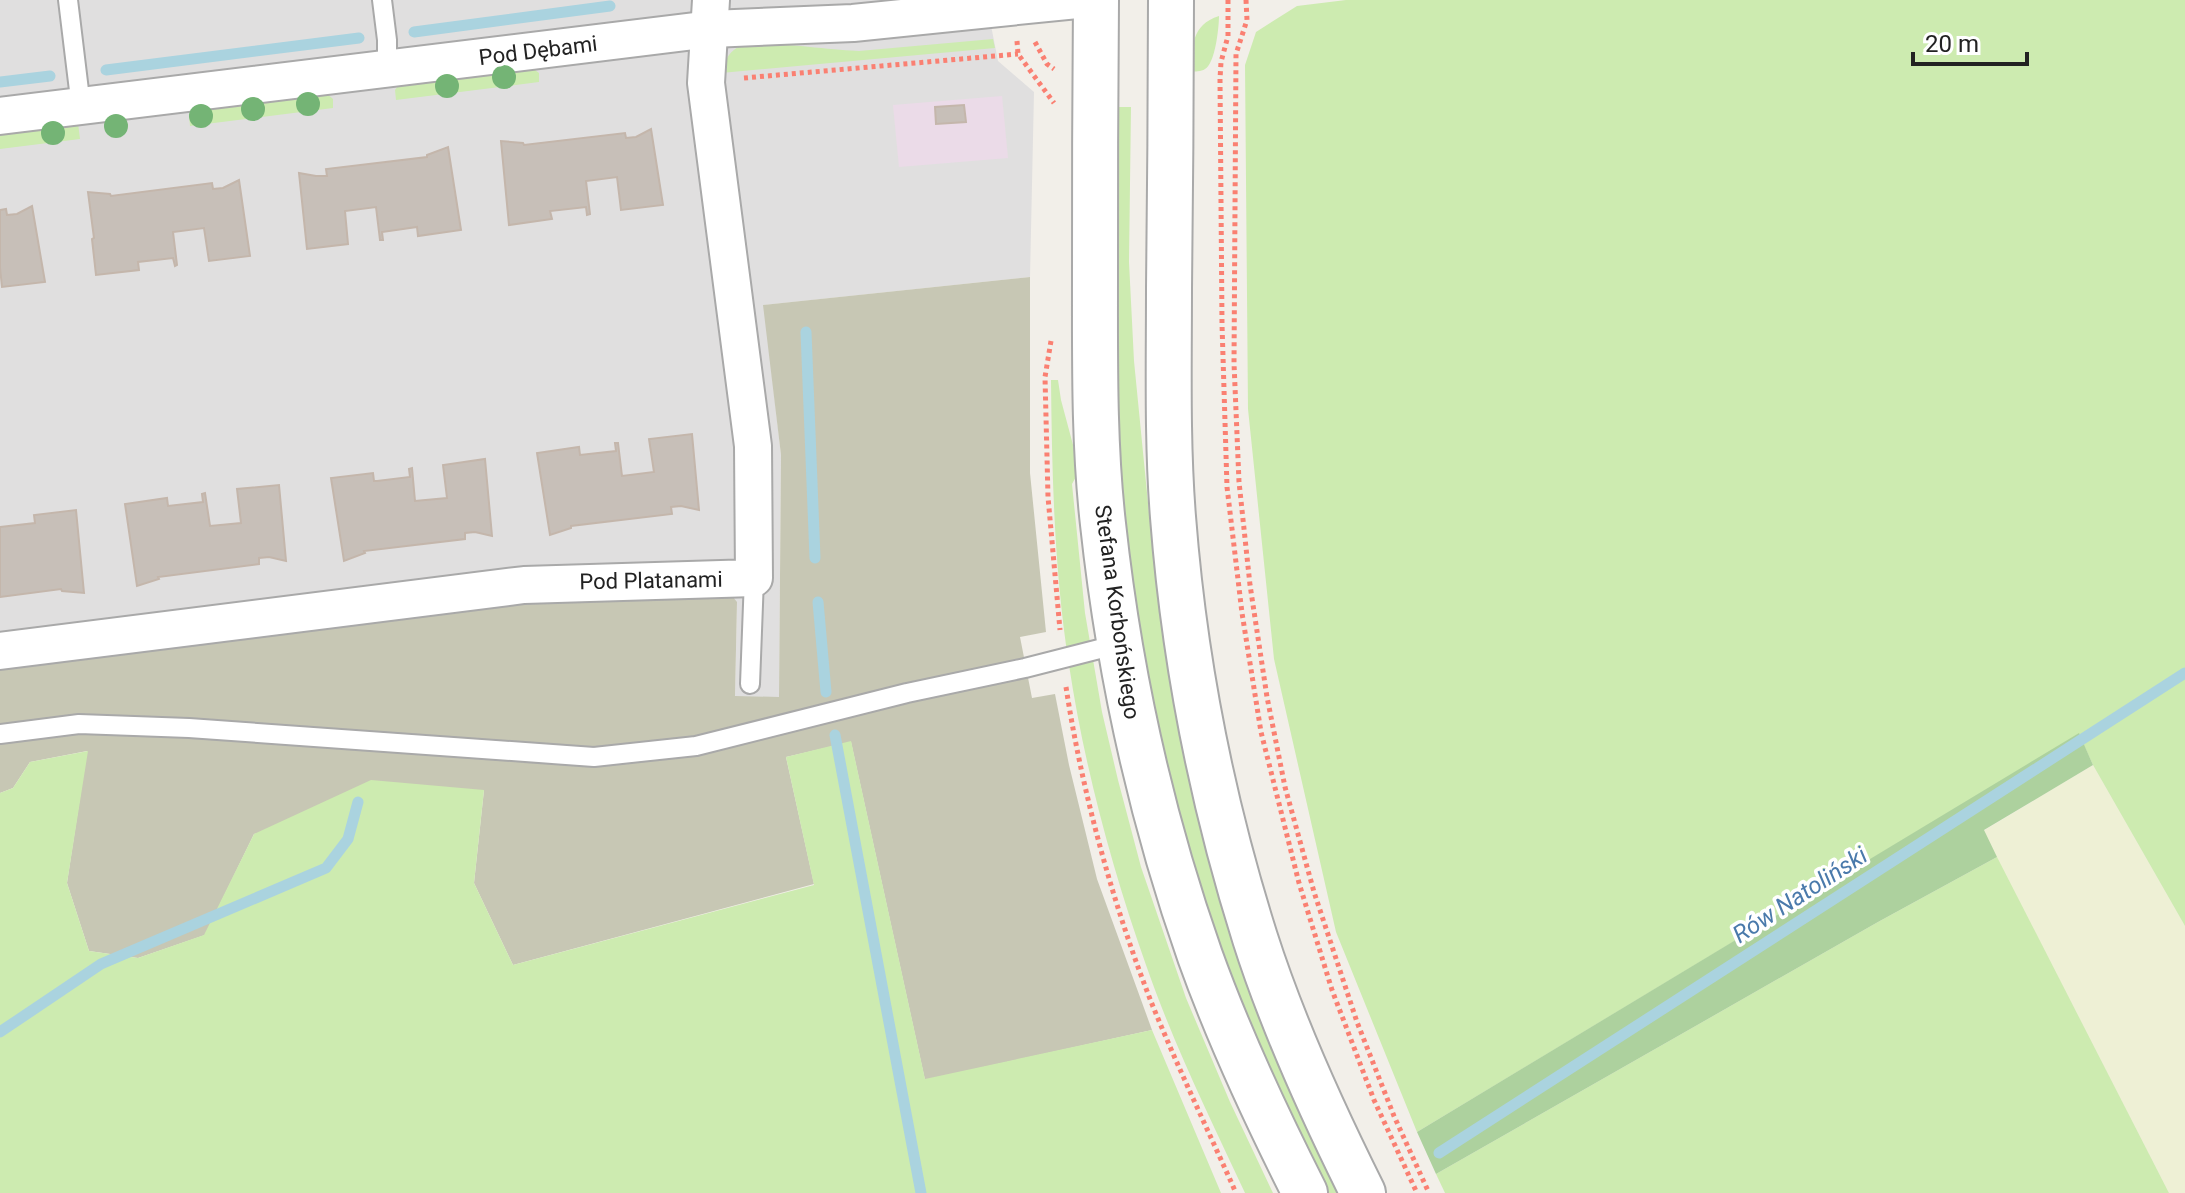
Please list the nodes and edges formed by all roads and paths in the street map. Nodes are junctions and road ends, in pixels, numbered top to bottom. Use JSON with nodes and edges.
{"nodes":[{"id":1,"x":68,"y":0,"type":"edge"},
{"id":2,"x":382,"y":0,"type":"edge"},
{"id":3,"x":1077,"y":0,"type":"edge"},
{"id":4,"x":1096,"y":0,"type":"edge"},
{"id":5,"x":1171,"y":0,"type":"edge"},
{"id":6,"x":1228,"y":0,"type":"edge"},
{"id":7,"x":1246,"y":0,"type":"edge"},
{"id":8,"x":711,"y":15,"type":"edge"},
{"id":9,"x":1018,"y":54,"type":"dead end"},
{"id":10,"x":387,"y":69,"type":"junction"},
{"id":11,"x":731,"y":79,"type":"dead end"},
{"id":12,"x":81,"y":107,"type":"junction"},
{"id":13,"x":0,"y":116,"type":"edge"},
{"id":14,"x":754,"y":578,"type":"junction"},
{"id":15,"x":1119,"y":644,"type":"junction"},
{"id":16,"x":0,"y":651,"type":"edge"},
{"id":17,"x":750,"y":684,"type":"dead end"},
{"id":18,"x":0,"y":734,"type":"edge"},
{"id":19,"x":1305,"y":1193,"type":"edge"},
{"id":20,"x":1363,"y":1193,"type":"edge"},
{"id":21,"x":1417,"y":1193,"type":"edge"},
{"id":22,"x":1429,"y":1193,"type":"edge"}],
"edges":[{"from":1,"to":12,"type":"lane"},
{"from":2,"to":10,"type":"lane"},
{"from":3,"to":8,"type":"street","name":"Pod Dębami"},
{"from":4,"to":15,"type":"street","name":"Stefana Korbońskiego"},
{"from":5,"to":20,"type":"street"},
{"from":6,"to":21,"type":"path"},
{"from":7,"to":22,"type":"path"},
{"from":8,"to":10,"type":"street","name":"Pod Dębami"},
{"from":8,"to":14,"type":"street","name":"Pod Platanami"},
{"from":9,"to":11,"type":"path"},
{"from":10,"to":12,"type":"street","name":"Pod Dębami"},
{"from":12,"to":13,"type":"street","name":"Pod Dębami"},
{"from":14,"to":16,"type":"street","name":"Pod Platanami"},
{"from":14,"to":17,"type":"lane"},
{"from":15,"to":18,"type":"lane"},
{"from":15,"to":19,"type":"street","name":"Stefana Korbońskiego"}]}
